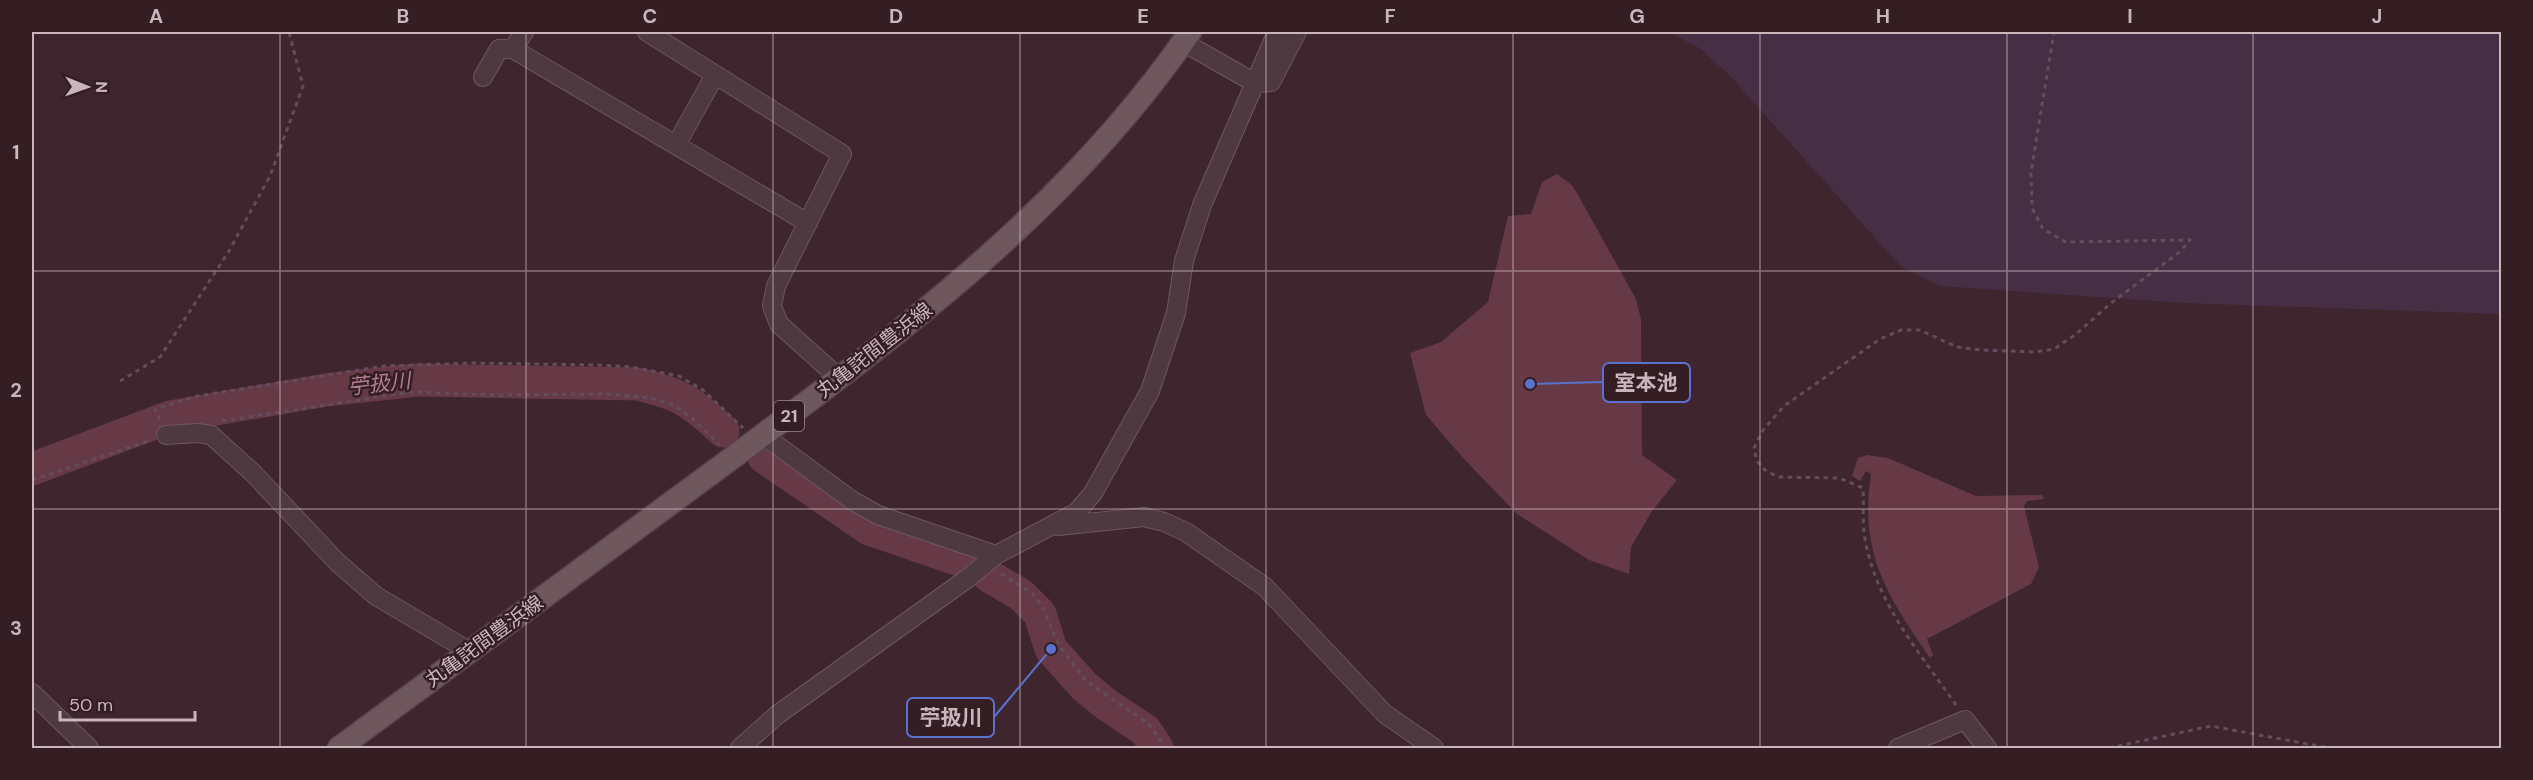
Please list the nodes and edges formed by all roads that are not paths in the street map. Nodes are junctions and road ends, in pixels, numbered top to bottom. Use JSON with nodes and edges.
{"nodes":[{"id":1,"x":524,"y":32,"type":"edge"},
{"id":2,"x":646,"y":32,"type":"edge"},
{"id":3,"x":666,"y":32,"type":"edge"},
{"id":4,"x":1277,"y":32,"type":"edge"},
{"id":5,"x":1297,"y":32,"type":"edge"},
{"id":6,"x":1187,"y":37,"type":"edge"},
{"id":7,"x":513,"y":49,"type":"junction"},
{"id":8,"x":674,"y":49,"type":"junction"},
{"id":9,"x":715,"y":75,"type":"junction"},
{"id":10,"x":483,"y":77,"type":"dead end"},
{"id":11,"x":1255,"y":83,"type":"junction"},
{"id":12,"x":676,"y":145,"type":"junction"},
{"id":13,"x":808,"y":223,"type":"junction"},
{"id":14,"x":839,"y":378,"type":"junction"},
{"id":15,"x":753,"y":432,"type":"junction"},
{"id":16,"x":166,"y":435,"type":"road end"},
{"id":17,"x":1048,"y":527,"type":"junction"},
{"id":18,"x":990,"y":560,"type":"junction"},
{"id":19,"x":470,"y":651,"type":"junction"},
{"id":20,"x":32,"y":693,"type":"edge"},
{"id":21,"x":89,"y":748,"type":"edge"},
{"id":22,"x":339,"y":748,"type":"edge"},
{"id":23,"x":740,"y":748,"type":"edge"},
{"id":24,"x":1434,"y":748,"type":"edge"},
{"id":25,"x":1898,"y":748,"type":"edge"},
{"id":26,"x":1987,"y":748,"type":"edge"}],
"edges":[{"from":1,"to":7,"type":"street"},
{"from":2,"to":8,"type":"street"},
{"from":3,"to":8,"type":"street"},
{"from":4,"to":11,"type":"street"},
{"from":5,"to":11,"type":"street"},
{"from":6,"to":11,"type":"street"},
{"from":6,"to":14,"type":"main road","name":"丸亀詫間豊浜線","number":"21"},
{"from":7,"to":10,"type":"street"},
{"from":7,"to":12,"type":"street"},
{"from":8,"to":9,"type":"street"},
{"from":9,"to":12,"type":"street"},
{"from":9,"to":13,"type":"street"},
{"from":11,"to":17,"type":"street"},
{"from":12,"to":13,"type":"street"},
{"from":13,"to":14,"type":"street"},
{"from":14,"to":15,"type":"main road","name":"丸亀詫間豊浜線","number":"21"},
{"from":15,"to":18,"type":"street"},
{"from":15,"to":19,"type":"main road","name":"丸亀詫間豊浜線","number":"21"},
{"from":16,"to":19,"type":"street"},
{"from":17,"to":18,"type":"street"},
{"from":17,"to":24,"type":"street"},
{"from":18,"to":23,"type":"street"},
{"from":19,"to":22,"type":"main road","name":"丸亀詫間豊浜線","number":"21"},
{"from":20,"to":21,"type":"street"},
{"from":25,"to":26,"type":"street"}]}
